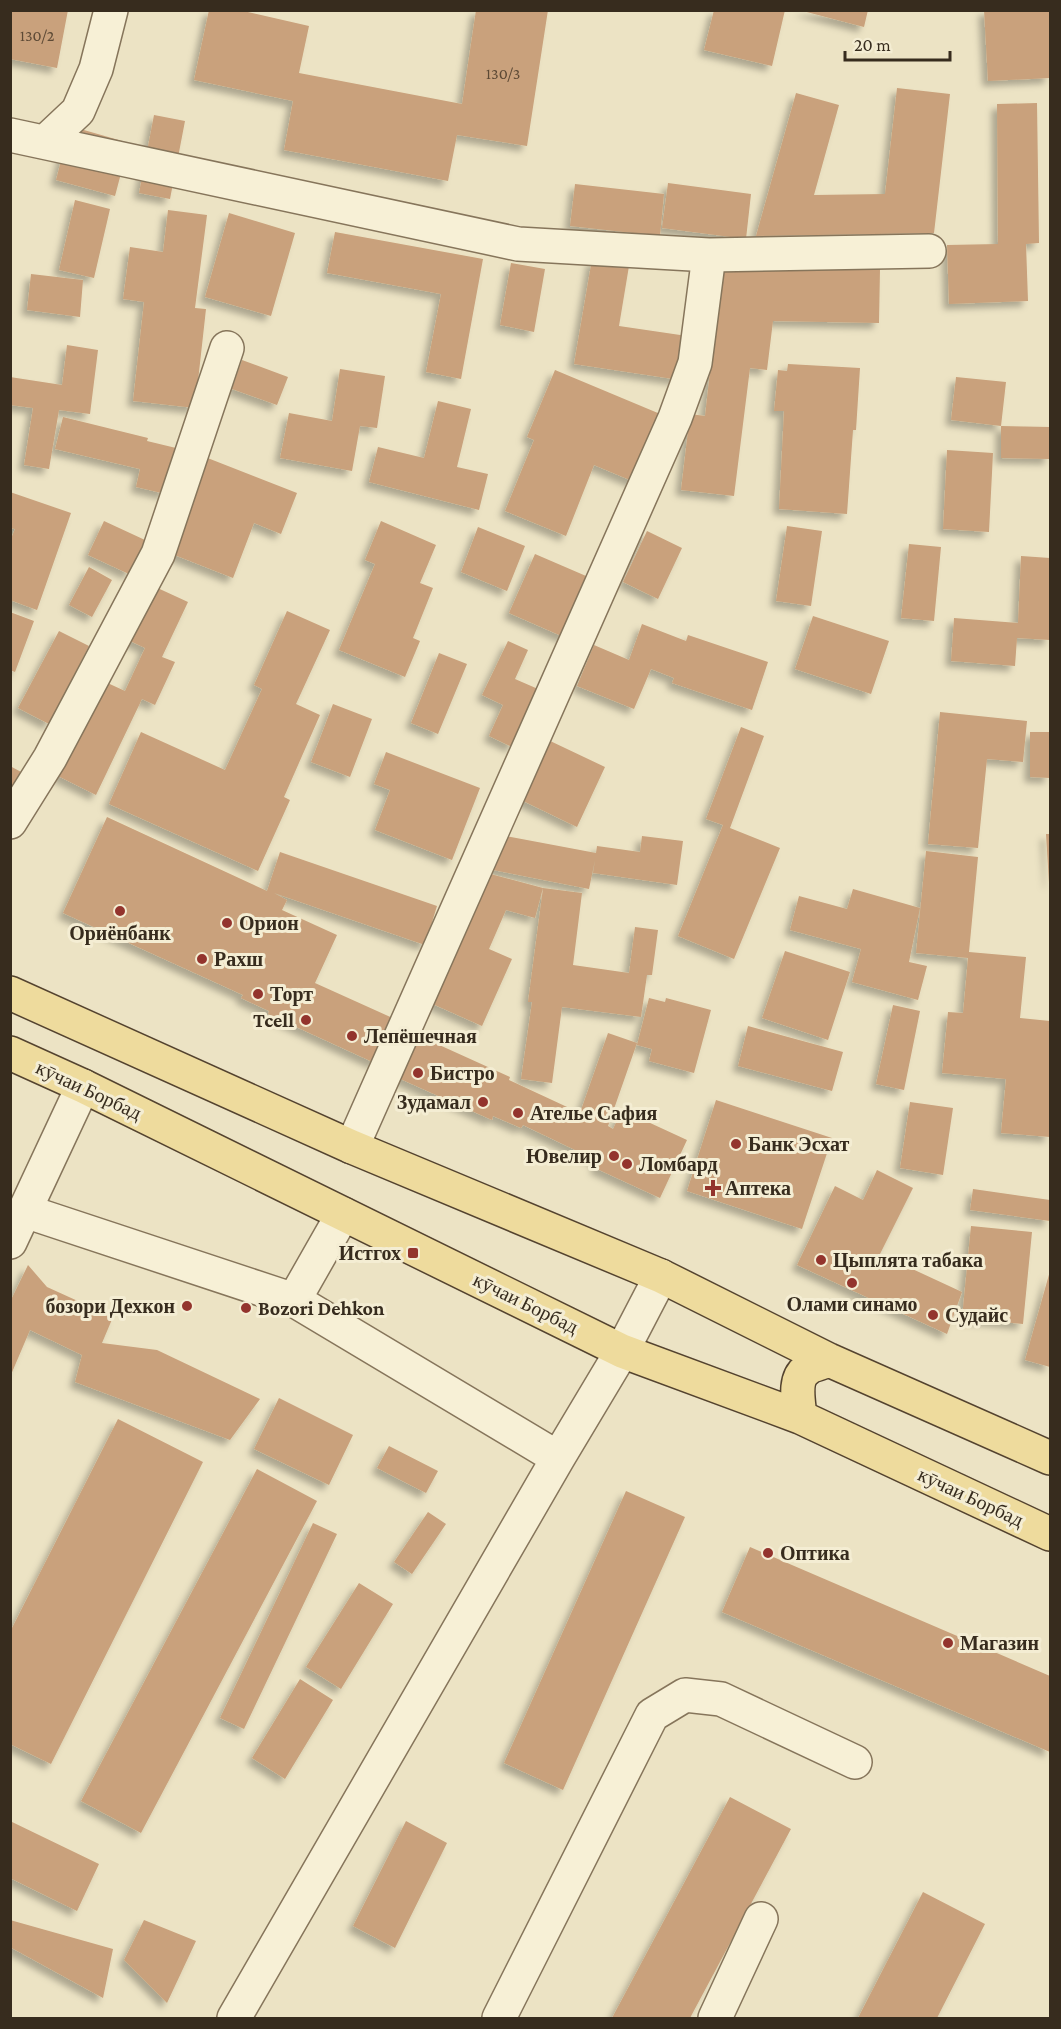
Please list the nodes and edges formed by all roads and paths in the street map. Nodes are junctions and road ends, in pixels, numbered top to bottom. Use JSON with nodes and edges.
{"nodes":[{"id":1,"x":111,"y":10,"type":"edge"},
{"id":2,"x":10,"y":135,"type":"edge"},
{"id":3,"x":45,"y":142,"type":"junction"},
{"id":4,"x":929,"y":251,"type":"dead end"},
{"id":5,"x":709,"y":255,"type":"junction"},
{"id":6,"x":228,"y":348,"type":"dead end"},
{"id":7,"x":10,"y":822,"type":"edge"},
{"id":8,"x":10,"y":993,"type":"edge"},
{"id":9,"x":10,"y":1053,"type":"edge"},
{"id":10,"x":83,"y":1086,"type":"junction"},
{"id":11,"x":352,"y":1147,"type":"junction"},
{"id":12,"x":25,"y":1211,"type":"junction"},
{"id":13,"x":343,"y":1214,"type":"junction"},
{"id":14,"x":10,"y":1242,"type":"edge"},
{"id":15,"x":661,"y":1276,"type":"junction"},
{"id":16,"x":294,"y":1300,"type":"junction"},
{"id":17,"x":622,"y":1351,"type":"junction"},
{"id":18,"x":829,"y":1360,"type":"junction"},
{"id":19,"x":800,"y":1417,"type":"junction"},
{"id":20,"x":558,"y":1458,"type":"junction"},
{"id":21,"x":1050,"y":1458,"type":"edge"},
{"id":22,"x":1050,"y":1534,"type":"edge"},
{"id":23,"x":855,"y":1762,"type":"dead end"},
{"id":24,"x":761,"y":1919,"type":"dead end"},
{"id":25,"x":234,"y":2019,"type":"edge"},
{"id":26,"x":499,"y":2019,"type":"edge"},
{"id":27,"x":715,"y":2019,"type":"edge"}],
"edges":[{"from":1,"to":3,"type":"street"},
{"from":2,"to":3,"type":"street"},
{"from":3,"to":5,"type":"street"},
{"from":4,"to":5,"type":"street"},
{"from":5,"to":11,"type":"street"},
{"from":6,"to":7,"type":"street"},
{"from":8,"to":11,"type":"main road"},
{"from":9,"to":10,"type":"main road","name":"кӯчаи Борбад"},
{"from":10,"to":12,"type":"street"},
{"from":10,"to":13,"type":"main road","name":"кӯчаи Борбад"},
{"from":11,"to":15,"type":"main road"},
{"from":12,"to":14,"type":"street"},
{"from":12,"to":16,"type":"street"},
{"from":13,"to":16,"type":"street"},
{"from":13,"to":17,"type":"main road","name":"кӯчаи Борбад"},
{"from":15,"to":17,"type":"street"},
{"from":15,"to":18,"type":"main road"},
{"from":16,"to":20,"type":"street"},
{"from":17,"to":19,"type":"main road","name":"кӯчаи Борбад"},
{"from":17,"to":20,"type":"street"},
{"from":18,"to":19,"type":"main road"},
{"from":18,"to":21,"type":"main road"},
{"from":19,"to":22,"type":"main road","name":"кӯчаи Борбад"},
{"from":20,"to":25,"type":"street"},
{"from":23,"to":26,"type":"street"},
{"from":24,"to":27,"type":"street"}]}
